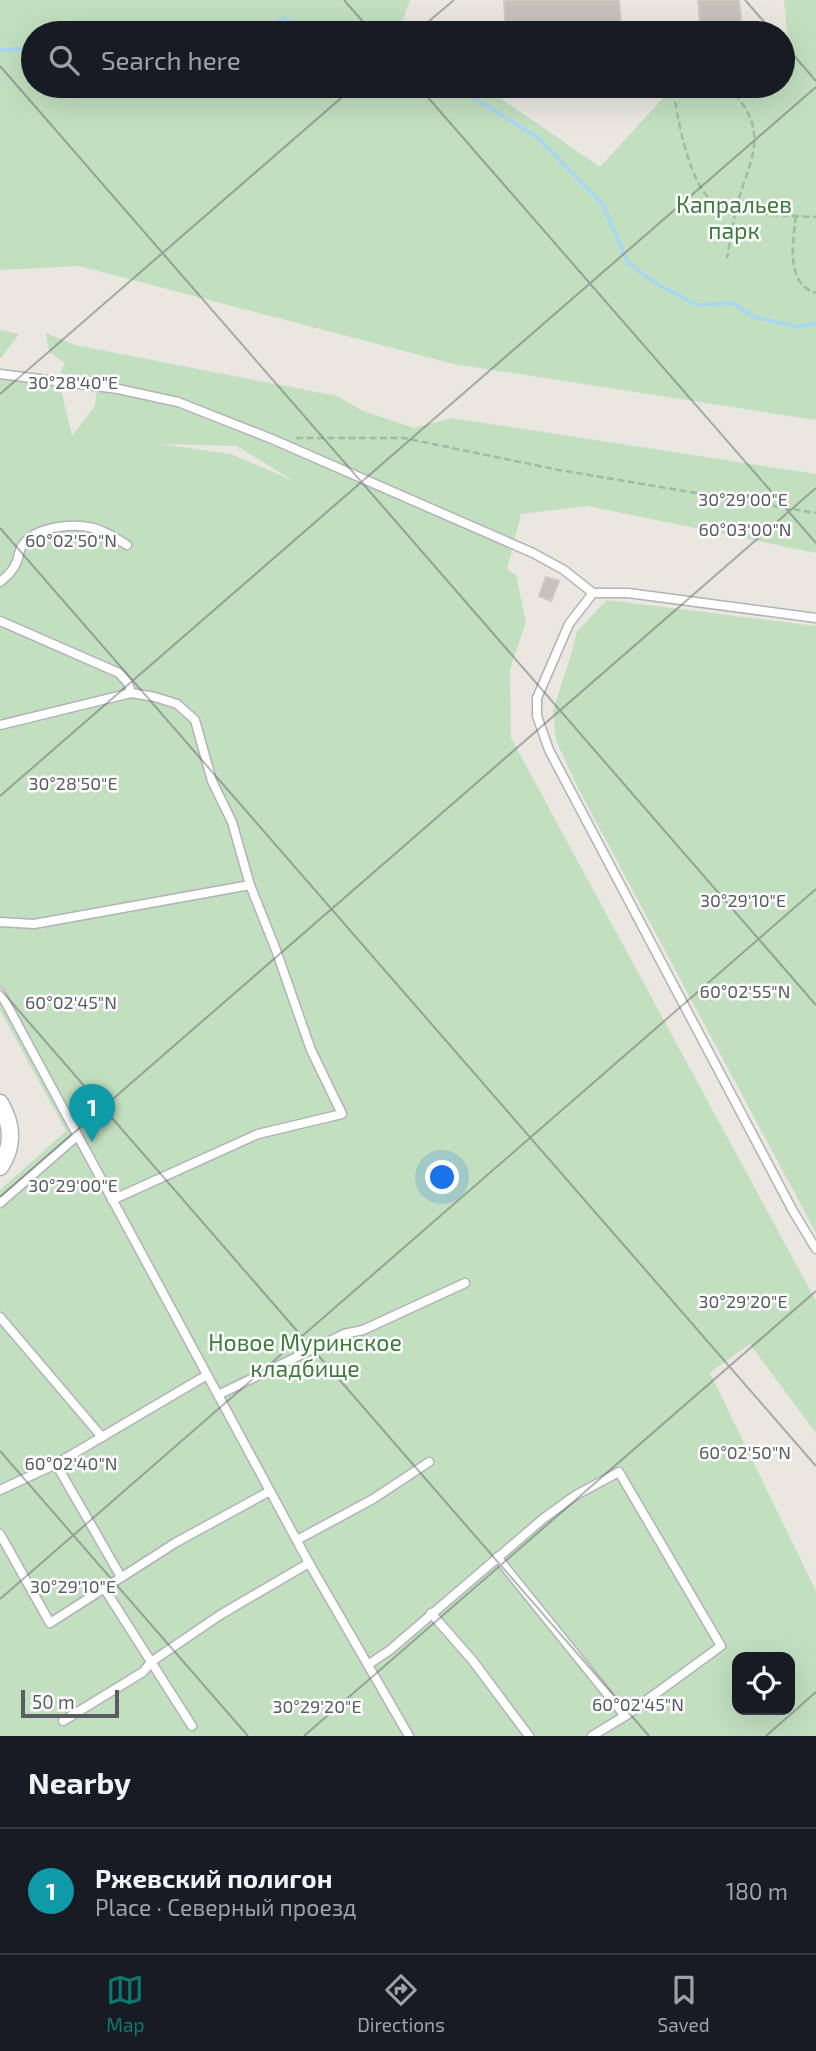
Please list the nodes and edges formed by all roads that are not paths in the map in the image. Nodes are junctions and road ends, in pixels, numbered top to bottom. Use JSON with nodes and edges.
{"nodes":[{"id":1,"x":0,"y":374,"type":"edge"},
{"id":2,"x":127,"y":545,"type":"dead end"},
{"id":3,"x":0,"y":582,"type":"edge"},
{"id":4,"x":593,"y":593,"type":"junction"},
{"id":5,"x":816,"y":618,"type":"edge"},
{"id":6,"x":0,"y":621,"type":"edge"},
{"id":7,"x":131,"y":694,"type":"junction"},
{"id":8,"x":0,"y":725,"type":"edge"},
{"id":9,"x":250,"y":885,"type":"junction"},
{"id":10,"x":0,"y":922,"type":"edge"},
{"id":11,"x":0,"y":992,"type":"edge"},
{"id":12,"x":0,"y":1104,"type":"edge"},
{"id":13,"x":77,"y":1136,"type":"junction"},
{"id":14,"x":0,"y":1167,"type":"edge"},
{"id":15,"x":113,"y":1200,"type":"junction"},
{"id":16,"x":0,"y":1203,"type":"edge"},
{"id":17,"x":816,"y":1249,"type":"edge"},
{"id":18,"x":465,"y":1283,"type":"dead end"},
{"id":19,"x":0,"y":1317,"type":"edge"},
{"id":20,"x":207,"y":1375,"type":"junction"},
{"id":21,"x":218,"y":1395,"type":"junction"},
{"id":22,"x":103,"y":1437,"type":"junction"},
{"id":23,"x":429,"y":1462,"type":"dead end"},
{"id":24,"x":56,"y":1464,"type":"junction"},
{"id":25,"x":0,"y":1490,"type":"edge"},
{"id":26,"x":270,"y":1490,"type":"junction"},
{"id":27,"x":0,"y":1534,"type":"edge"},
{"id":28,"x":297,"y":1540,"type":"junction"},
{"id":29,"x":497,"y":1557,"type":"junction"},
{"id":30,"x":309,"y":1563,"type":"junction"},
{"id":31,"x":121,"y":1577,"type":"junction"},
{"id":32,"x":104,"y":1588,"type":"junction"},
{"id":33,"x":431,"y":1613,"type":"junction"},
{"id":34,"x":151,"y":1662,"type":"junction"},
{"id":35,"x":369,"y":1664,"type":"junction"},
{"id":36,"x":625,"y":1716,"type":"junction"},
{"id":37,"x":63,"y":1721,"type":"dead end"},
{"id":38,"x":192,"y":1726,"type":"dead end"},
{"id":39,"x":409,"y":1736,"type":"edge"},
{"id":40,"x":529,"y":1736,"type":"edge"},
{"id":41,"x":592,"y":1736,"type":"edge"}],
"edges":[{"from":1,"to":4,"type":"lane"},
{"from":2,"to":3,"type":"lane"},
{"from":4,"to":5,"type":"lane"},
{"from":4,"to":17,"type":"lane"},
{"from":6,"to":7,"type":"lane"},
{"from":7,"to":8,"type":"lane"},
{"from":7,"to":9,"type":"lane"},
{"from":9,"to":10,"type":"lane"},
{"from":9,"to":15,"type":"lane"},
{"from":11,"to":13,"type":"lane"},
{"from":12,"to":14,"type":"street"},
{"from":13,"to":15,"type":"lane"},
{"from":13,"to":16,"type":"lane"},
{"from":15,"to":20,"type":"lane"},
{"from":18,"to":21,"type":"lane"},
{"from":19,"to":22,"type":"lane"},
{"from":20,"to":21,"type":"lane"},
{"from":20,"to":22,"type":"lane"},
{"from":21,"to":26,"type":"lane"},
{"from":22,"to":24,"type":"lane"},
{"from":23,"to":28,"type":"lane"},
{"from":24,"to":25,"type":"lane"},
{"from":24,"to":31,"type":"lane"},
{"from":26,"to":28,"type":"lane"},
{"from":26,"to":31,"type":"lane"},
{"from":27,"to":32,"type":"lane"},
{"from":28,"to":30,"type":"lane"},
{"from":29,"to":33,"type":"lane"},
{"from":29,"to":36,"type":"lane"},
{"from":29,"to":36,"type":"lane"},
{"from":30,"to":34,"type":"lane"},
{"from":30,"to":35,"type":"lane"},
{"from":31,"to":32,"type":"lane"},
{"from":32,"to":34,"type":"lane"},
{"from":33,"to":35,"type":"lane"},
{"from":33,"to":40,"type":"lane"},
{"from":34,"to":37,"type":"lane"},
{"from":34,"to":38,"type":"lane"},
{"from":35,"to":39,"type":"lane"},
{"from":36,"to":41,"type":"lane"}]}
